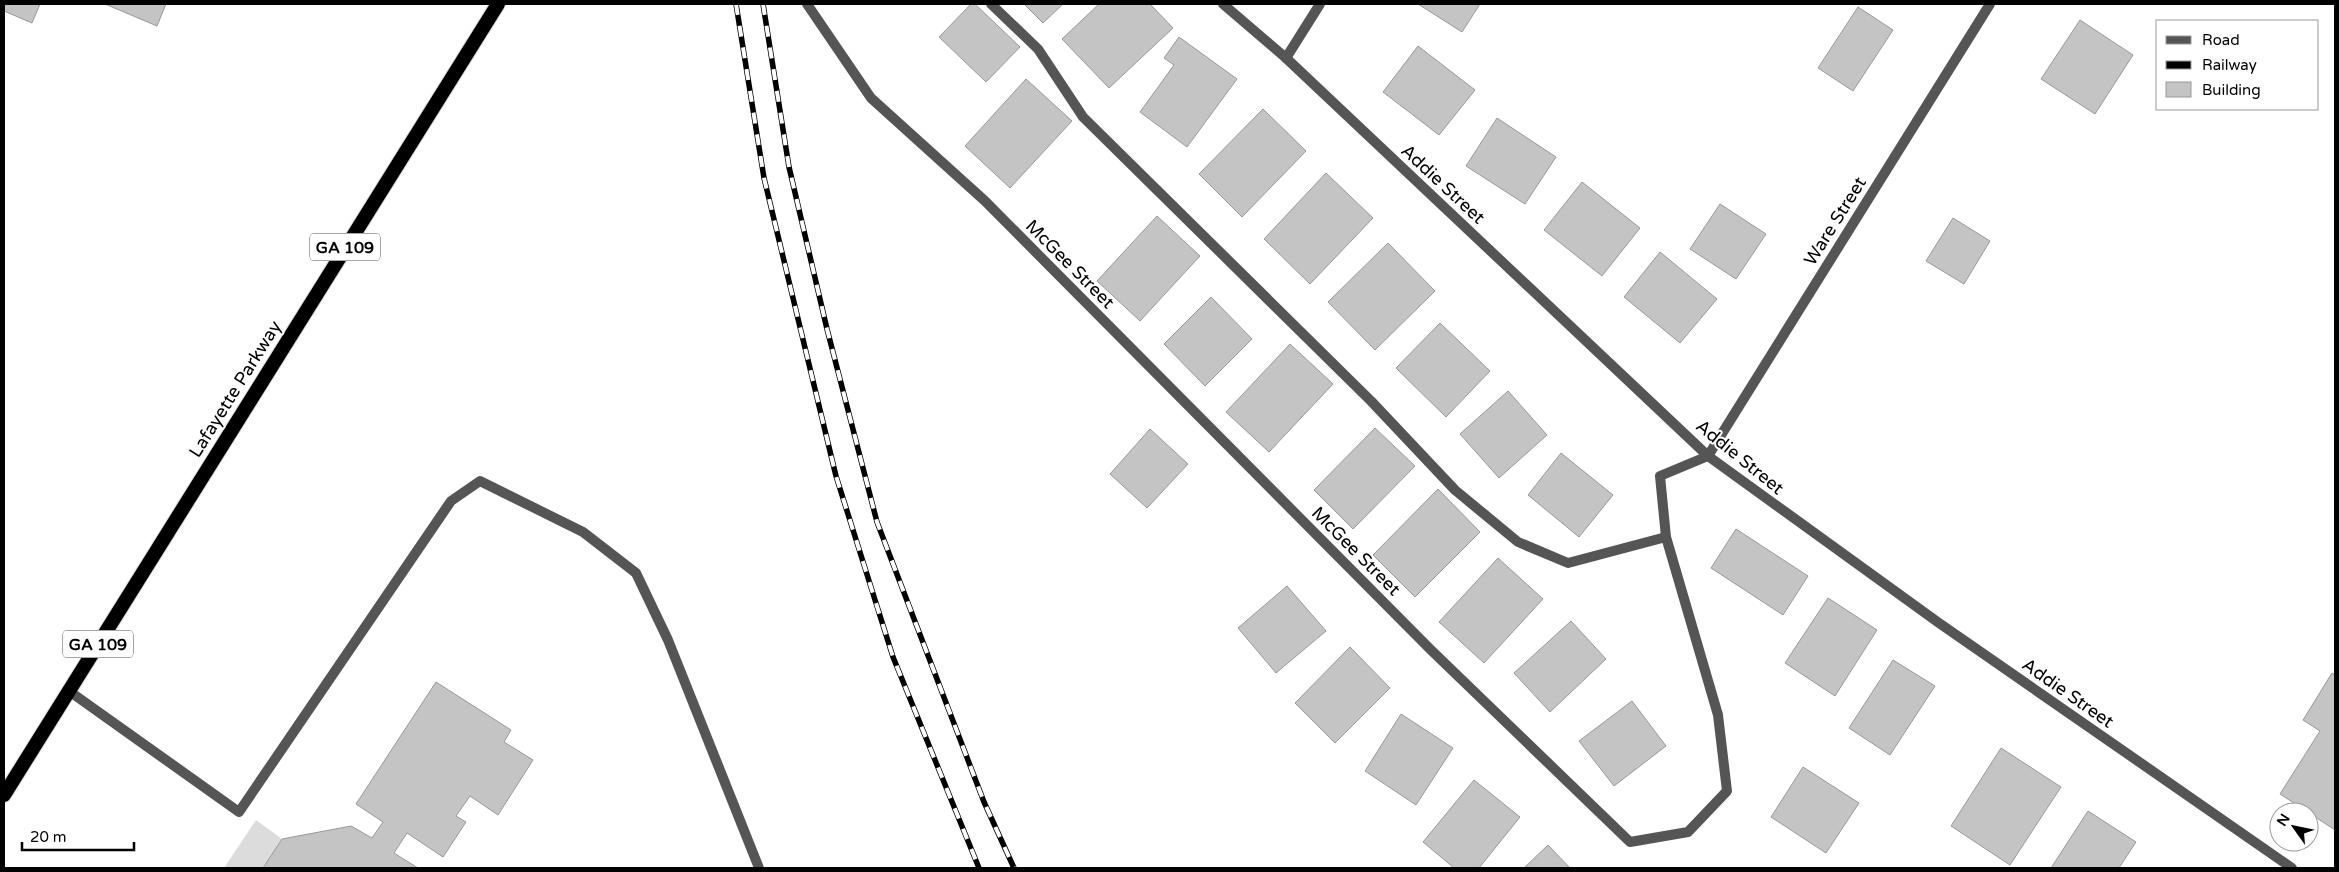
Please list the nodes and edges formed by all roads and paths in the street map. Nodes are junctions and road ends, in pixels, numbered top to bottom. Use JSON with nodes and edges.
{"nodes":[{"id":1,"x":498,"y":4,"type":"edge"},
{"id":2,"x":807,"y":4,"type":"edge"},
{"id":3,"x":991,"y":4,"type":"edge"},
{"id":4,"x":1223,"y":4,"type":"edge"},
{"id":5,"x":1320,"y":4,"type":"edge"},
{"id":6,"x":1990,"y":4,"type":"edge"},
{"id":7,"x":1286,"y":58,"type":"junction"},
{"id":8,"x":1708,"y":456,"type":"junction"},
{"id":9,"x":1666,"y":537,"type":"junction"},
{"id":10,"x":68,"y":691,"type":"junction"},
{"id":11,"x":4,"y":795,"type":"edge"},
{"id":12,"x":759,"y":868,"type":"edge"},
{"id":13,"x":2292,"y":868,"type":"edge"}],
"edges":[{"from":1,"to":10,"type":"highway","name":"Lafayette Parkway","number":"GA 109"},
{"from":2,"to":9,"type":"street","name":"McGee Street"},
{"from":3,"to":9,"type":"street"},
{"from":4,"to":7,"type":"street","name":"Addie Street"},
{"from":5,"to":7,"type":"street"},
{"from":6,"to":8,"type":"street","name":"Ware Street"},
{"from":7,"to":8,"type":"street","name":"Addie Street"},
{"from":8,"to":9,"type":"street","name":"McGee Street"},
{"from":8,"to":13,"type":"street","name":"Addie Street"},
{"from":10,"to":11,"type":"highway","name":"Lafayette Parkway","number":"GA 109"},
{"from":10,"to":12,"type":"street"}]}
